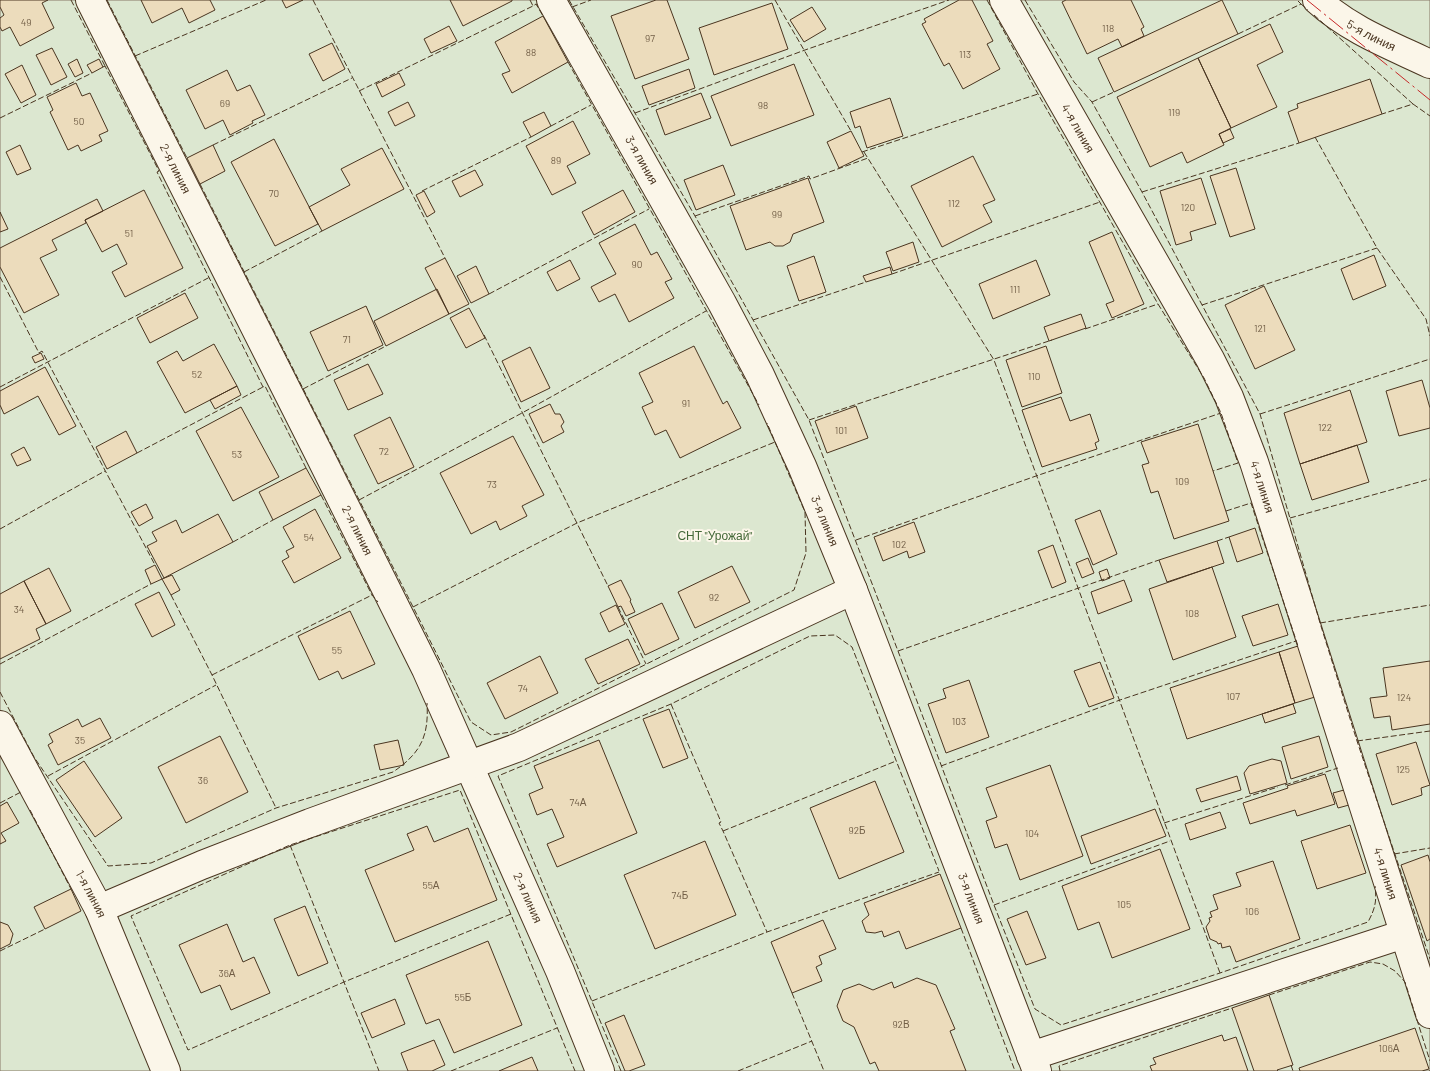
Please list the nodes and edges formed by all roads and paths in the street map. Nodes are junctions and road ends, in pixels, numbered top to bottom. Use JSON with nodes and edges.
{"nodes":[{"id":1,"x":90,"y":0,"type":"edge"},
{"id":2,"x":551,"y":0,"type":"edge"},
{"id":3,"x":1004,"y":0,"type":"edge"},
{"id":4,"x":1317,"y":0,"type":"edge"},
{"id":5,"x":1430,"y":64,"type":"edge"},
{"id":6,"x":853,"y":590,"type":"junction"},
{"id":7,"x":0,"y":725,"type":"edge"},
{"id":8,"x":470,"y":766,"type":"junction"},
{"id":9,"x":99,"y":909,"type":"junction"},
{"id":10,"x":1404,"y":934,"type":"junction"},
{"id":11,"x":1430,"y":1014,"type":"edge"},
{"id":12,"x":1034,"y":1063,"type":"edge"},
{"id":13,"x":166,"y":1071,"type":"edge"},
{"id":14,"x":600,"y":1071,"type":"edge"}],
"edges":[{"from":1,"to":8,"type":"street","name":"2-я линия"},
{"from":2,"to":6,"type":"street","name":"3-я линия"},
{"from":3,"to":10,"type":"street","name":"4-я линия"},
{"from":4,"to":5,"type":"street","name":"5-я линия"},
{"from":6,"to":8,"type":"street"},
{"from":6,"to":12,"type":"street","name":"3-я линия"},
{"from":7,"to":9,"type":"street","name":"1-я линия"},
{"from":8,"to":9,"type":"street"},
{"from":8,"to":14,"type":"street","name":"2-я линия"},
{"from":9,"to":13,"type":"street","name":"1-я линия"},
{"from":10,"to":11,"type":"street","name":"4-я линия"},
{"from":10,"to":12,"type":"street"}]}
